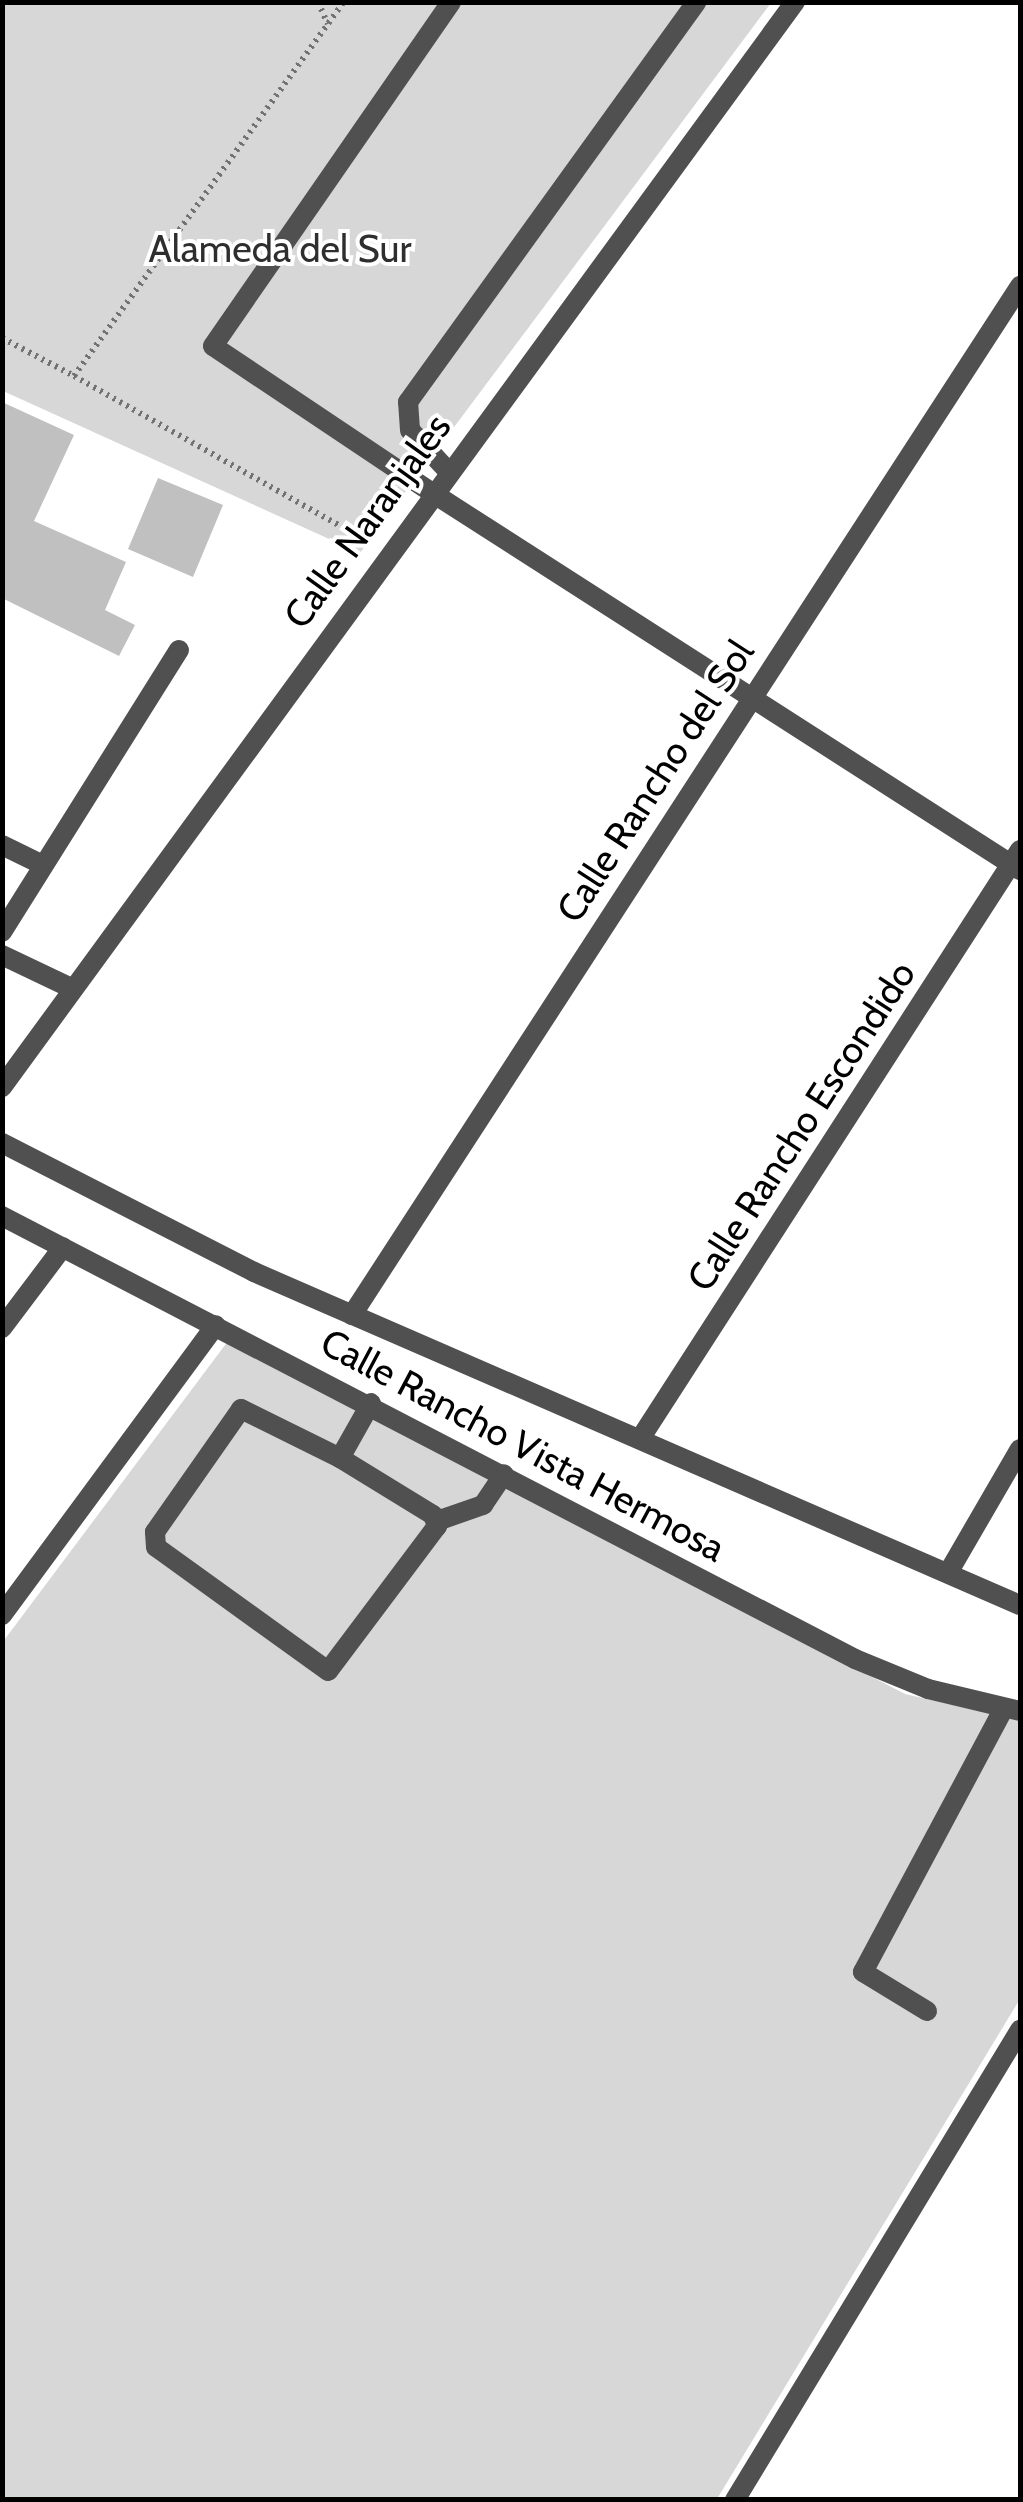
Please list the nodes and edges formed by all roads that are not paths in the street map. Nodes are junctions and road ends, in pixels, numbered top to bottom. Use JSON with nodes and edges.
{"nodes":[{"id":1,"x":451,"y":2,"type":"edge"},
{"id":2,"x":697,"y":2,"type":"edge"},
{"id":3,"x":796,"y":2,"type":"edge"},
{"id":4,"x":1020,"y":286,"type":"edge"},
{"id":5,"x":447,"y":470,"type":"junction"},
{"id":6,"x":431,"y":492,"type":"junction"},
{"id":7,"x":179,"y":650,"type":"dead end"},
{"id":8,"x":752,"y":695,"type":"junction"},
{"id":9,"x":2,"y":844,"type":"edge"},
{"id":10,"x":1017,"y":861,"type":"edge"},
{"id":11,"x":43,"y":865,"type":"junction"},
{"id":12,"x":2,"y":932,"type":"edge"},
{"id":13,"x":2,"y":955,"type":"edge"},
{"id":14,"x":70,"y":988,"type":"junction"},
{"id":15,"x":2,"y":1086,"type":"edge"},
{"id":16,"x":2,"y":1143,"type":"edge"},
{"id":17,"x":2,"y":1216,"type":"edge"},
{"id":18,"x":63,"y":1247,"type":"junction"},
{"id":19,"x":352,"y":1315,"type":"junction"},
{"id":20,"x":216,"y":1325,"type":"junction"},
{"id":21,"x":2,"y":1328,"type":"edge"},
{"id":22,"x":372,"y":1404,"type":"junction"},
{"id":23,"x":640,"y":1439,"type":"junction"},
{"id":24,"x":1020,"y":1448,"type":"edge"},
{"id":25,"x":340,"y":1458,"type":"junction"},
{"id":26,"x":504,"y":1474,"type":"junction"},
{"id":27,"x":437,"y":1521,"type":"junction"},
{"id":28,"x":948,"y":1573,"type":"junction"},
{"id":29,"x":1020,"y":1604,"type":"edge"},
{"id":30,"x":2,"y":1616,"type":"edge"},
{"id":31,"x":1012,"y":1709,"type":"edge"},
{"id":32,"x":927,"y":2011,"type":"dead end"},
{"id":33,"x":1020,"y":2030,"type":"edge"},
{"id":34,"x":734,"y":2500,"type":"edge"}],
"edges":[{"from":1,"to":6,"type":"street"},
{"from":2,"to":5,"type":"street"},
{"from":3,"to":5,"type":"street","name":"Calle Naranjales"},
{"from":4,"to":8,"type":"street","name":"Calle Rancho del Sol"},
{"from":5,"to":6,"type":"street","name":"Calle Naranjales"},
{"from":6,"to":8,"type":"street"},
{"from":6,"to":14,"type":"street","name":"Calle Naranjales"},
{"from":7,"to":11,"type":"street"},
{"from":8,"to":10,"type":"street"},
{"from":8,"to":19,"type":"street","name":"Calle Rancho del Sol"},
{"from":9,"to":11,"type":"street"},
{"from":10,"to":23,"type":"street","name":"Calle Rancho Escondido"},
{"from":11,"to":12,"type":"street"},
{"from":13,"to":14,"type":"street"},
{"from":14,"to":15,"type":"street","name":"Calle Naranjales"},
{"from":16,"to":19,"type":"street","name":"Calle Rancho Vista Hermosa"},
{"from":17,"to":18,"type":"street","name":"Calle Rancho Vista Hermosa"},
{"from":18,"to":20,"type":"street","name":"Calle Rancho Vista Hermosa"},
{"from":18,"to":21,"type":"street"},
{"from":19,"to":23,"type":"street","name":"Calle Rancho Vista Hermosa"},
{"from":20,"to":22,"type":"street","name":"Calle Rancho Vista Hermosa"},
{"from":20,"to":30,"type":"street"},
{"from":22,"to":25,"type":"street"},
{"from":22,"to":26,"type":"street","name":"Calle Rancho Vista Hermosa"},
{"from":23,"to":28,"type":"street","name":"Calle Rancho Vista Hermosa"},
{"from":24,"to":28,"type":"street"},
{"from":25,"to":27,"type":"street"},
{"from":25,"to":27,"type":"street"},
{"from":26,"to":27,"type":"street"},
{"from":26,"to":31,"type":"street","name":"Calle Rancho Vista Hermosa"},
{"from":28,"to":29,"type":"street","name":"Calle Rancho Vista Hermosa"},
{"from":31,"to":32,"type":"street"},
{"from":33,"to":34,"type":"street"}]}
